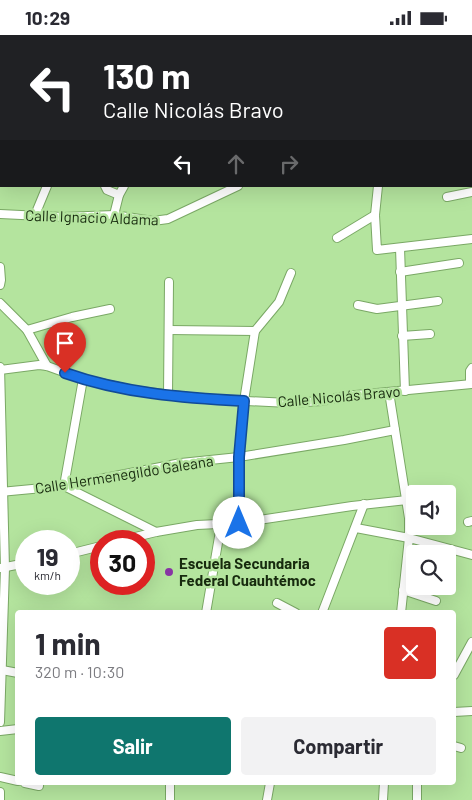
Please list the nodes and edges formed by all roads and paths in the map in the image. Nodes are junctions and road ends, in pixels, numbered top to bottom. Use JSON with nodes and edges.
{"nodes":[{"id":1,"x":47,"y":187,"type":"edge"},
{"id":2,"x":106,"y":187,"type":"edge"},
{"id":3,"x":123,"y":187,"type":"edge"},
{"id":4,"x":236,"y":187,"type":"edge"},
{"id":5,"x":378,"y":187,"type":"edge"},
{"id":6,"x":472,"y":192,"type":"edge"},
{"id":7,"x":119,"y":195,"type":"junction"},
{"id":8,"x":447,"y":197,"type":"dead end"},
{"id":9,"x":0,"y":214,"type":"edge"},
{"id":10,"x":35,"y":215,"type":"junction"},
{"id":11,"x":114,"y":215,"type":"junction"},
{"id":12,"x":375,"y":215,"type":"junction"},
{"id":13,"x":337,"y":239,"type":"dead end"},
{"id":14,"x":472,"y":239,"type":"edge"},
{"id":15,"x":400,"y":248,"type":"junction"},
{"id":16,"x":459,"y":263,"type":"dead end"},
{"id":17,"x":0,"y":267,"type":"edge"},
{"id":18,"x":400,"y":272,"type":"junction"},
{"id":19,"x":291,"y":273,"type":"dead end"},
{"id":20,"x":169,"y":282,"type":"dead end"},
{"id":21,"x":0,"y":285,"type":"edge"},
{"id":22,"x":438,"y":301,"type":"dead end"},
{"id":23,"x":0,"y":303,"type":"edge"},
{"id":24,"x":358,"y":305,"type":"dead end"},
{"id":25,"x":401,"y":306,"type":"junction"},
{"id":26,"x":110,"y":309,"type":"dead end"},
{"id":27,"x":169,"y":330,"type":"junction"},
{"id":28,"x":27,"y":331,"type":"junction"},
{"id":29,"x":255,"y":331,"type":"junction"},
{"id":30,"x":430,"y":334,"type":"dead end"},
{"id":31,"x":402,"y":336,"type":"junction"},
{"id":32,"x":0,"y":365,"type":"edge"},
{"id":33,"x":47,"y":366,"type":"junction"},
{"id":34,"x":472,"y":368,"type":"edge"},
{"id":35,"x":0,"y":370,"type":"edge"},
{"id":36,"x":83,"y":379,"type":"junction"},
{"id":37,"x":471,"y":384,"type":"edge"},
{"id":38,"x":405,"y":391,"type":"junction"},
{"id":39,"x":389,"y":393,"type":"junction"},
{"id":40,"x":168,"y":395,"type":"junction"},
{"id":41,"x":244,"y":401,"type":"junction"},
{"id":42,"x":395,"y":429,"type":"junction"},
{"id":43,"x":239,"y":457,"type":"junction"},
{"id":44,"x":64,"y":486,"type":"junction"},
{"id":45,"x":406,"y":489,"type":"edge"},
{"id":46,"x":2,"y":492,"type":"edge"},
{"id":47,"x":406,"y":500,"type":"edge"},
{"id":48,"x":364,"y":504,"type":"junction"},
{"id":49,"x":239,"y":523,"type":"junction"},
{"id":50,"x":220,"y":525,"type":"junction"},
{"id":51,"x":356,"y":529,"type":"junction"},
{"id":52,"x":156,"y":532,"type":"joint"},
{"id":53,"x":409,"y":535,"type":"edge"},
{"id":54,"x":409,"y":538,"type":"junction"},
{"id":55,"x":472,"y":555,"type":"edge"},
{"id":56,"x":15,"y":565,"type":"edge"},
{"id":57,"x":2,"y":568,"type":"edge"},
{"id":58,"x":403,"y":590,"type":"junction"},
{"id":59,"x":436,"y":601,"type":"dead end"},
{"id":60,"x":277,"y":603,"type":"dead end"},
{"id":61,"x":206,"y":610,"type":"edge"},
{"id":62,"x":290,"y":610,"type":"edge"},
{"id":63,"x":323,"y":610,"type":"edge"},
{"id":64,"x":401,"y":610,"type":"edge"},
{"id":65,"x":472,"y":642,"type":"edge"},
{"id":66,"x":2,"y":670,"type":"junction"},
{"id":67,"x":456,"y":671,"type":"edge"},
{"id":68,"x":15,"y":672,"type":"edge"},
{"id":69,"x":472,"y":711,"type":"edge"},
{"id":70,"x":456,"y":712,"type":"edge"},
{"id":71,"x":0,"y":722,"type":"edge"},
{"id":72,"x":15,"y":729,"type":"edge"},
{"id":73,"x":0,"y":731,"type":"edge"},
{"id":74,"x":0,"y":777,"type":"edge"},
{"id":75,"x":15,"y":780,"type":"edge"},
{"id":76,"x":170,"y":785,"type":"edge"},
{"id":77,"x":270,"y":785,"type":"edge"},
{"id":78,"x":384,"y":785,"type":"edge"},
{"id":79,"x":417,"y":785,"type":"edge"},
{"id":80,"x":0,"y":792,"type":"edge"},
{"id":81,"x":0,"y":800,"type":"edge"},
{"id":82,"x":170,"y":800,"type":"edge"},
{"id":83,"x":267,"y":800,"type":"edge"},
{"id":84,"x":383,"y":800,"type":"edge"},
{"id":85,"x":417,"y":800,"type":"edge"}],
"edges":[{"from":1,"to":10,"type":"street"},
{"from":2,"to":7,"type":"street"},
{"from":3,"to":7,"type":"street"},
{"from":4,"to":11,"type":"street","name":"Calle Ignacio Aldama"},
{"from":5,"to":12,"type":"street"},
{"from":6,"to":8,"type":"street"},
{"from":7,"to":11,"type":"street"},
{"from":9,"to":10,"type":"street","name":"Calle Ignacio Aldama"},
{"from":10,"to":11,"type":"street","name":"Calle Ignacio Aldama"},
{"from":12,"to":13,"type":"street"},
{"from":12,"to":15,"type":"street"},
{"from":14,"to":15,"type":"street"},
{"from":15,"to":18,"type":"street"},
{"from":16,"to":18,"type":"street"},
{"from":17,"to":21,"type":"street"},
{"from":18,"to":25,"type":"street"},
{"from":19,"to":29,"type":"street"},
{"from":20,"to":27,"type":"street"},
{"from":22,"to":25,"type":"street"},
{"from":23,"to":28,"type":"street"},
{"from":24,"to":25,"type":"street"},
{"from":25,"to":31,"type":"street"},
{"from":26,"to":28,"type":"street"},
{"from":27,"to":29,"type":"street"},
{"from":27,"to":40,"type":"street"},
{"from":28,"to":33,"type":"street"},
{"from":29,"to":41,"type":"street"},
{"from":30,"to":31,"type":"street"},
{"from":31,"to":38,"type":"street"},
{"from":32,"to":35,"type":"street"},
{"from":33,"to":35,"type":"street","name":"Calle Nicolás Bravo"},
{"from":33,"to":36,"type":"street","name":"Calle Nicolás Bravo"},
{"from":34,"to":37,"type":"street"},
{"from":35,"to":46,"type":"street"},
{"from":36,"to":40,"type":"street","name":"Calle Nicolás Bravo"},
{"from":36,"to":44,"type":"street"},
{"from":37,"to":38,"type":"street","name":"Calle Nicolás Bravo"},
{"from":38,"to":39,"type":"street","name":"Calle Nicolás Bravo"},
{"from":39,"to":41,"type":"street","name":"Calle Nicolás Bravo"},
{"from":39,"to":42,"type":"street"},
{"from":40,"to":41,"type":"street","name":"Calle Nicolás Bravo"},
{"from":41,"to":43,"type":"street"},
{"from":42,"to":43,"type":"street","name":"Calle Hermenegildo Galeana"},
{"from":42,"to":45,"type":"street"},
{"from":43,"to":44,"type":"street","name":"Calle Hermenegildo Galeana"},
{"from":43,"to":49,"type":"street"},
{"from":44,"to":46,"type":"street","name":"Calle Hermenegildo Galeana"},
{"from":44,"to":52,"type":"street"},
{"from":46,"to":57,"type":"street"},
{"from":47,"to":48,"type":"street"},
{"from":48,"to":49,"type":"street"},
{"from":48,"to":51,"type":"street"},
{"from":49,"to":50,"type":"street"},
{"from":50,"to":52,"type":"street"},
{"from":50,"to":61,"type":"street"},
{"from":51,"to":54,"type":"street"},
{"from":51,"to":63,"type":"street"},
{"from":53,"to":54,"type":"street"},
{"from":54,"to":55,"type":"street"},
{"from":54,"to":58,"type":"street"},
{"from":56,"to":57,"type":"street"},
{"from":57,"to":66,"type":"street"},
{"from":58,"to":59,"type":"street"},
{"from":58,"to":64,"type":"street"},
{"from":60,"to":62,"type":"street"},
{"from":65,"to":67,"type":"street"},
{"from":66,"to":68,"type":"street"},
{"from":66,"to":71,"type":"street"},
{"from":69,"to":70,"type":"street"},
{"from":72,"to":73,"type":"street"},
{"from":74,"to":75,"type":"street"},
{"from":76,"to":82,"type":"street"},
{"from":77,"to":83,"type":"street"},
{"from":78,"to":84,"type":"street"},
{"from":79,"to":85,"type":"street"},
{"from":80,"to":81,"type":"street"}]}
